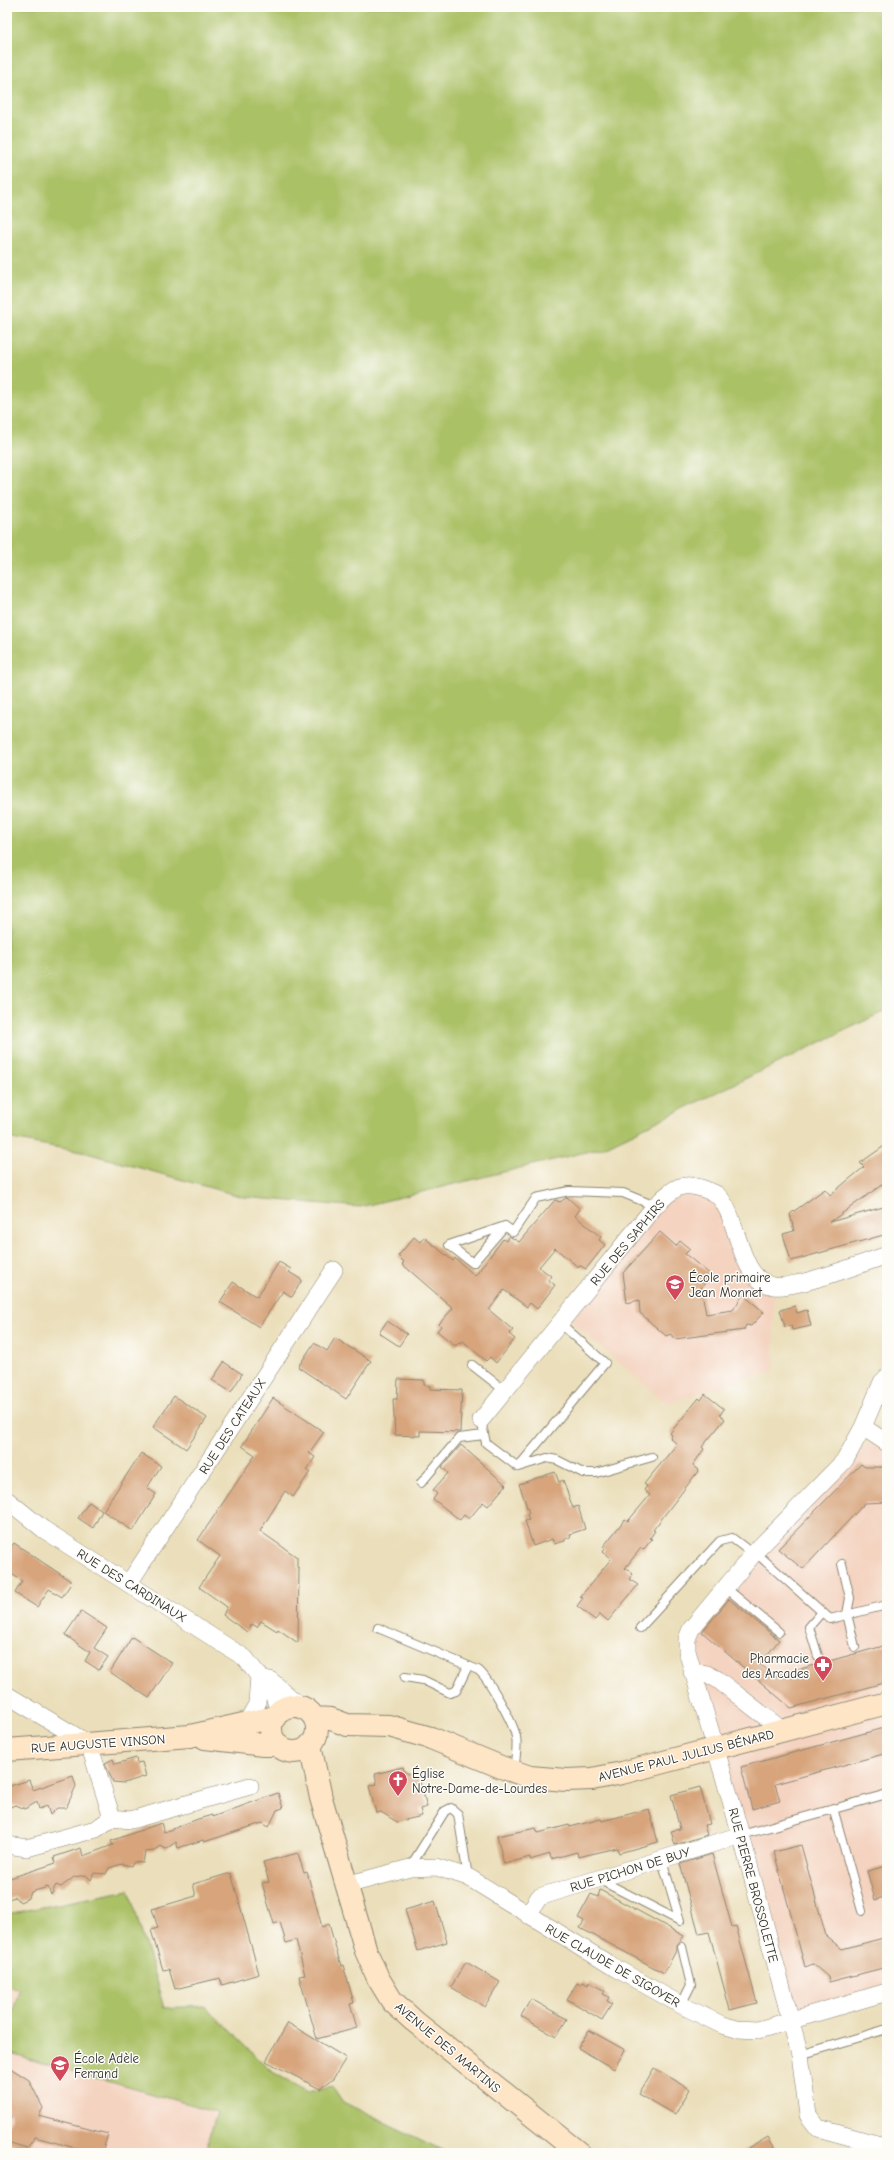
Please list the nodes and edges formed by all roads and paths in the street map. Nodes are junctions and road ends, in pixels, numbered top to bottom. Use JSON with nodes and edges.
{"nodes":[{"id":1,"x":655,"y":1206,"type":"junction"},
{"id":2,"x":505,"y":1226,"type":"junction"},
{"id":3,"x":887,"y":1255,"type":"edge"},
{"id":4,"x":334,"y":1270,"type":"dead end"},
{"id":5,"x":560,"y":1323,"type":"junction"},
{"id":6,"x":472,"y":1365,"type":"dead end"},
{"id":7,"x":885,"y":1379,"type":"edge"},
{"id":8,"x":504,"y":1390,"type":"junction"},
{"id":9,"x":863,"y":1427,"type":"junction"},
{"id":10,"x":482,"y":1428,"type":"junction"},
{"id":11,"x":887,"y":1443,"type":"edge"},
{"id":12,"x":652,"y":1457,"type":"dead end"},
{"id":13,"x":518,"y":1467,"type":"junction"},
{"id":14,"x":421,"y":1483,"type":"dead end"},
{"id":15,"x":7,"y":1500,"type":"edge"},
{"id":16,"x":754,"y":1553,"type":"junction"},
{"id":17,"x":842,"y":1564,"type":"dead end"},
{"id":18,"x":129,"y":1583,"type":"junction"},
{"id":19,"x":726,"y":1588,"type":"junction"},
{"id":20,"x":887,"y":1606,"type":"edge"},
{"id":21,"x":822,"y":1612,"type":"junction"},
{"id":22,"x":847,"y":1614,"type":"junction"},
{"id":23,"x":378,"y":1628,"type":"dead end"},
{"id":24,"x":640,"y":1628,"type":"dead end"},
{"id":25,"x":779,"y":1632,"type":"dead end"},
{"id":26,"x":855,"y":1647,"type":"dead end"},
{"id":27,"x":818,"y":1656,"type":"dead end"},
{"id":28,"x":468,"y":1666,"type":"junction"},
{"id":29,"x":692,"y":1672,"type":"junction"},
{"id":30,"x":258,"y":1673,"type":"junction"},
{"id":31,"x":405,"y":1677,"type":"dead end"},
{"id":32,"x":7,"y":1695,"type":"edge"},
{"id":33,"x":887,"y":1702,"type":"edge"},
{"id":34,"x":277,"y":1715,"type":"junction"},
{"id":35,"x":246,"y":1724,"type":"junction"},
{"id":36,"x":782,"y":1730,"type":"junction"},
{"id":37,"x":302,"y":1734,"type":"junction"},
{"id":38,"x":190,"y":1736,"type":"junction"},
{"id":39,"x":89,"y":1744,"type":"junction"},
{"id":40,"x":715,"y":1748,"type":"junction"},
{"id":41,"x":7,"y":1750,"type":"edge"},
{"id":42,"x":514,"y":1772,"type":"junction"},
{"id":43,"x":250,"y":1786,"type":"dead end"},
{"id":44,"x":887,"y":1794,"type":"edge"},
{"id":45,"x":833,"y":1808,"type":"junction"},
{"id":46,"x":112,"y":1818,"type":"junction"},
{"id":47,"x":741,"y":1835,"type":"junction"},
{"id":48,"x":7,"y":1845,"type":"edge"},
{"id":49,"x":662,"y":1860,"type":"junction"},
{"id":50,"x":410,"y":1868,"type":"junction"},
{"id":51,"x":468,"y":1877,"type":"junction"},
{"id":52,"x":598,"y":1879,"type":"junction"},
{"id":53,"x":346,"y":1885,"type":"junction"},
{"id":54,"x":862,"y":1911,"type":"dead end"},
{"id":55,"x":528,"y":1915,"type":"junction"},
{"id":56,"x":682,"y":1948,"type":"dead end"},
{"id":57,"x":887,"y":1992,"type":"edge"},
{"id":58,"x":681,"y":2005,"type":"junction"},
{"id":59,"x":791,"y":2022,"type":"junction"},
{"id":60,"x":887,"y":2029,"type":"edge"},
{"id":61,"x":800,"y":2055,"type":"junction"},
{"id":62,"x":887,"y":2147,"type":"edge"},
{"id":63,"x":579,"y":2153,"type":"edge"}],
"edges":[{"from":1,"to":2,"type":"lane"},
{"from":1,"to":3,"type":"street","name":"RUE DES SAPHIRS"},
{"from":1,"to":5,"type":"street","name":"RUE DES SAPHIRS"},
{"from":2,"to":2,"type":"lane"},
{"from":4,"to":18,"type":"street","name":"RUE DES CATEAUX"},
{"from":5,"to":8,"type":"street","name":"RUE DES SAPHIRS"},
{"from":5,"to":13,"type":"lane"},
{"from":6,"to":8,"type":"lane"},
{"from":7,"to":9,"type":"street","name":"RUE PIERRE BROSSOLETTE"},
{"from":8,"to":10,"type":"street","name":"RUE DES SAPHIRS"},
{"from":9,"to":11,"type":"street"},
{"from":9,"to":16,"type":"street","name":"RUE PIERRE BROSSOLETTE"},
{"from":10,"to":13,"type":"lane"},
{"from":10,"to":14,"type":"lane"},
{"from":12,"to":13,"type":"lane"},
{"from":15,"to":18,"type":"street","name":"RUE DES CARDINAUX"},
{"from":16,"to":19,"type":"street","name":"RUE PIERRE BROSSOLETTE"},
{"from":16,"to":21,"type":"lane"},
{"from":16,"to":24,"type":"lane"},
{"from":17,"to":22,"type":"lane"},
{"from":18,"to":30,"type":"street","name":"RUE DES CARDINAUX"},
{"from":19,"to":25,"type":"lane"},
{"from":19,"to":29,"type":"street","name":"RUE PIERRE BROSSOLETTE"},
{"from":20,"to":22,"type":"lane"},
{"from":21,"to":22,"type":"lane"},
{"from":21,"to":27,"type":"lane"},
{"from":22,"to":26,"type":"lane"},
{"from":23,"to":28,"type":"lane"},
{"from":28,"to":31,"type":"lane"},
{"from":28,"to":42,"type":"lane"},
{"from":29,"to":36,"type":"street"},
{"from":29,"to":40,"type":"street","name":"RUE PIERRE BROSSOLETTE"},
{"from":30,"to":34,"type":"street","name":"RUE DES CARDINAUX"},
{"from":30,"to":35,"type":"street"},
{"from":30,"to":37,"type":"street","name":"RUE DES CARDINAUX"},
{"from":32,"to":39,"type":"street"},
{"from":33,"to":36,"type":"main road","name":"AVENUE PAUL JULIUS BÉNARD"},
{"from":34,"to":35,"type":"main road","name":"AVENUE PAUL JULIUS BÉNARD"},
{"from":34,"to":37,"type":"main road","name":"AVENUE PAUL JULIUS BÉNARD"},
{"from":34,"to":37,"type":"main road","name":"AVENUE DES MARTINS"},
{"from":35,"to":38,"type":"main road","name":"AVENUE PAUL JULIUS BÉNARD"},
{"from":36,"to":40,"type":"main road","name":"AVENUE PAUL JULIUS BÉNARD"},
{"from":37,"to":38,"type":"main road"},
{"from":37,"to":42,"type":"main road","name":"AVENUE PAUL JULIUS BÉNARD"},
{"from":37,"to":53,"type":"main road","name":"AVENUE DES MARTINS"},
{"from":38,"to":39,"type":"main road","name":"RUE AUGUSTE VINSON"},
{"from":39,"to":41,"type":"main road","name":"RUE AUGUSTE VINSON"},
{"from":39,"to":46,"type":"street"},
{"from":40,"to":42,"type":"main road","name":"AVENUE PAUL JULIUS BÉNARD"},
{"from":40,"to":47,"type":"street","name":"RUE PIERRE BROSSOLETTE"},
{"from":43,"to":46,"type":"street"},
{"from":44,"to":45,"type":"lane"},
{"from":45,"to":47,"type":"lane"},
{"from":45,"to":54,"type":"lane"},
{"from":46,"to":48,"type":"street"},
{"from":47,"to":49,"type":"street","name":"RUE PICHON DE BUY"},
{"from":47,"to":59,"type":"street","name":"RUE PIERRE BROSSOLETTE"},
{"from":49,"to":52,"type":"street","name":"RUE PICHON DE BUY"},
{"from":49,"to":52,"type":"lane"},
{"from":50,"to":51,"type":"street","name":"RUE CLAUDE DE SIGOYER"},
{"from":50,"to":51,"type":"lane"},
{"from":50,"to":53,"type":"street","name":"RUE CLAUDE DE SIGOYER"},
{"from":51,"to":55,"type":"street","name":"RUE CLAUDE DE SIGOYER"},
{"from":52,"to":55,"type":"street","name":"RUE PICHON DE BUY"},
{"from":53,"to":63,"type":"main road","name":"AVENUE DES MARTINS"},
{"from":55,"to":58,"type":"street","name":"RUE CLAUDE DE SIGOYER"},
{"from":56,"to":58,"type":"lane"},
{"from":57,"to":59,"type":"street","name":"RUE CLAUDE DE SIGOYER"},
{"from":58,"to":59,"type":"street","name":"RUE CLAUDE DE SIGOYER"},
{"from":59,"to":61,"type":"street","name":"RUE PIERRE BROSSOLETTE"},
{"from":60,"to":61,"type":"lane"},
{"from":61,"to":62,"type":"street","name":"RUE PIERRE BROSSOLETTE"}]}
